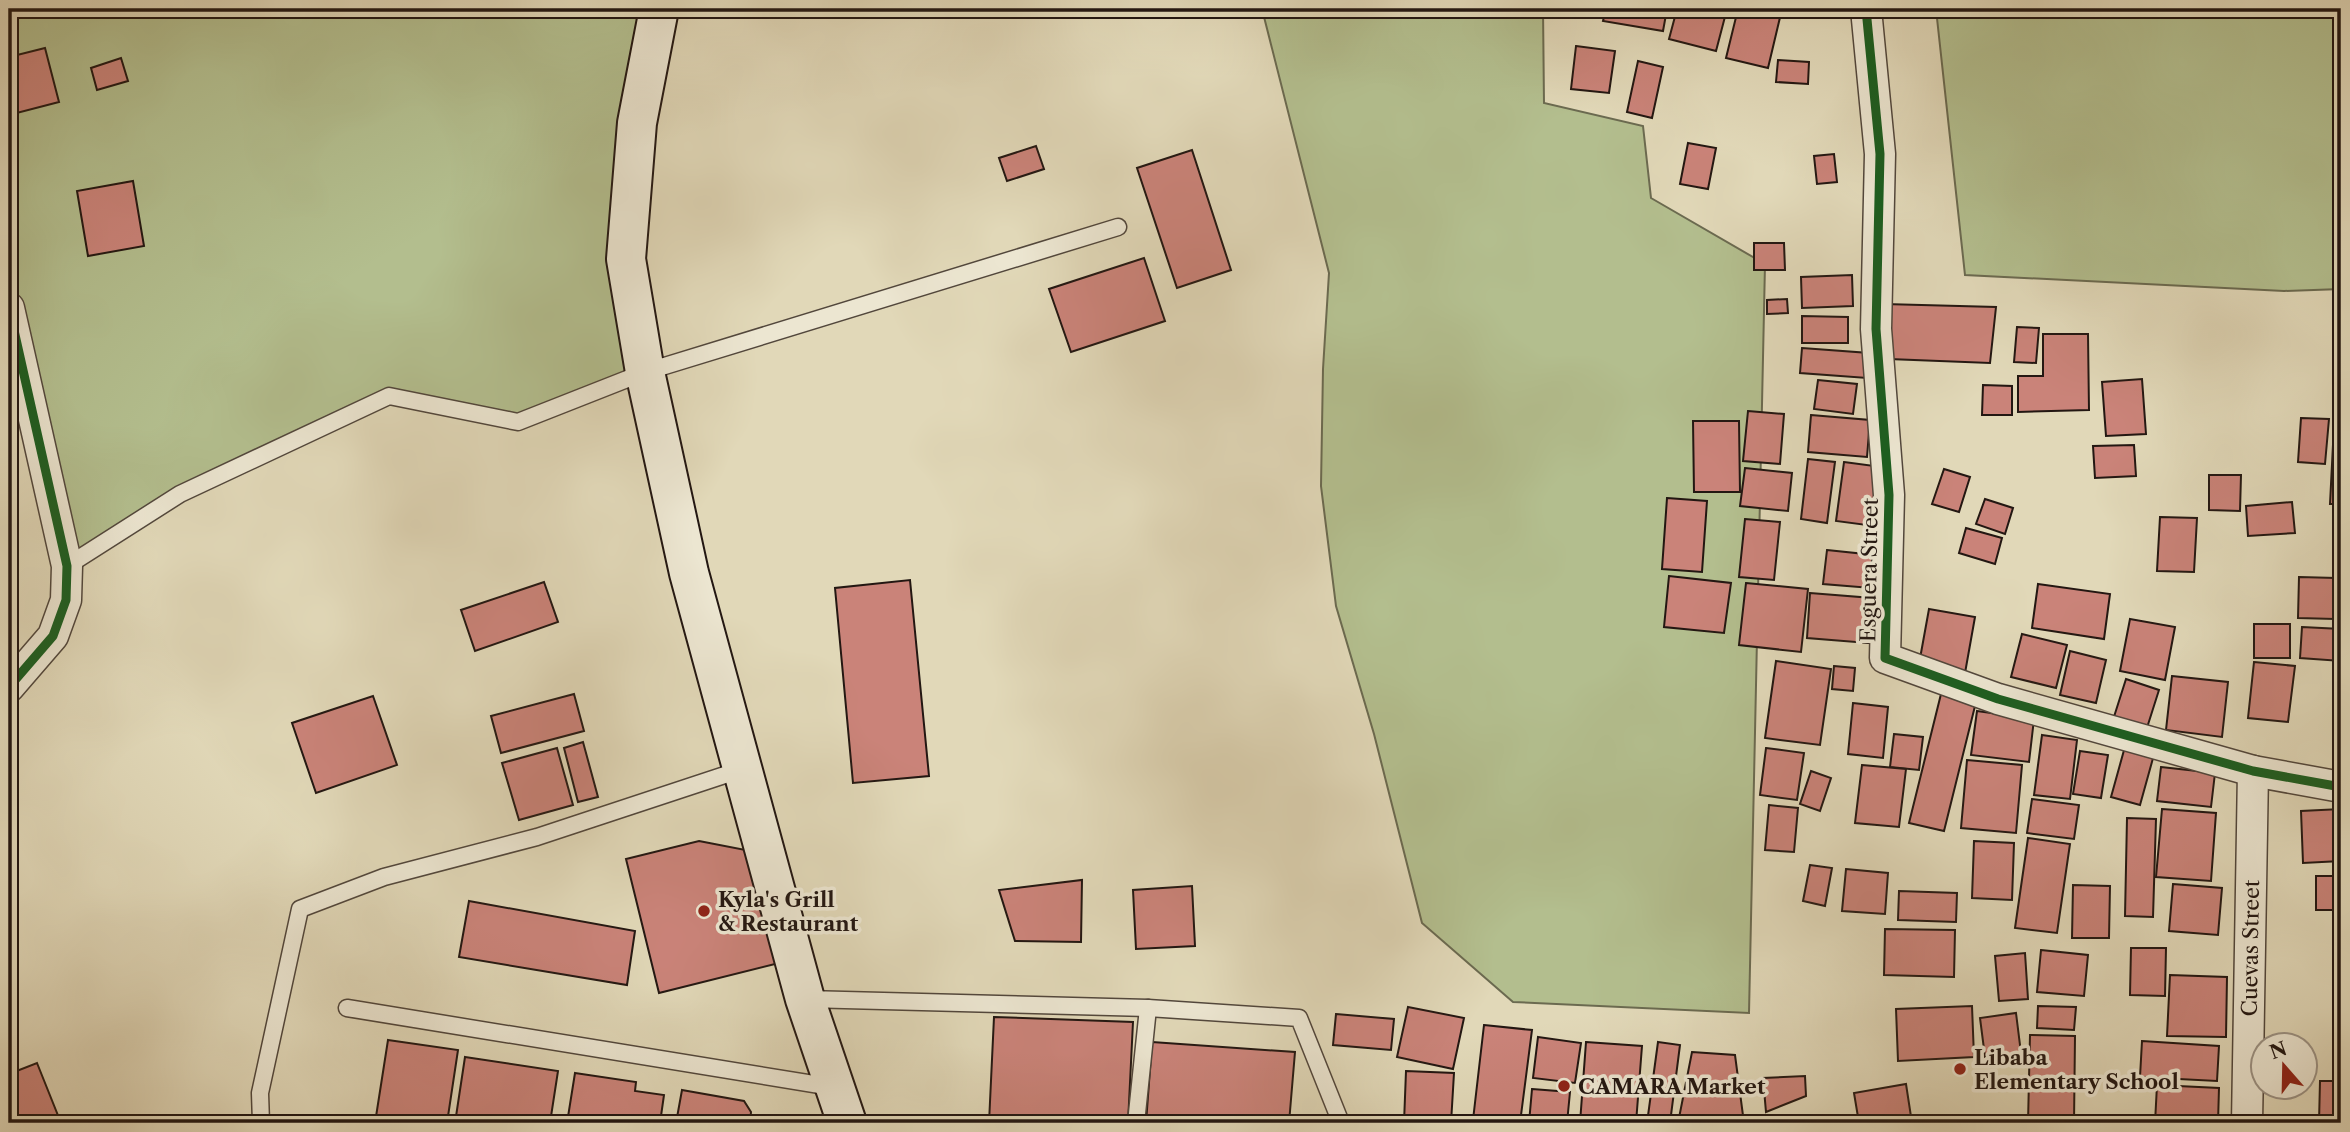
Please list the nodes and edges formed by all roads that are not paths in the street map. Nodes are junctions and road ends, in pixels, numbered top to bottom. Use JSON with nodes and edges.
{"nodes":[{"id":1,"x":659,"y":9,"type":"edge"},
{"id":2,"x":1866,"y":9,"type":"edge"},
{"id":3,"x":1118,"y":227,"type":"dead end"},
{"id":4,"x":9,"y":308,"type":"edge"},
{"id":5,"x":645,"y":372,"type":"junction"},
{"id":6,"x":67,"y":566,"type":"junction"},
{"id":7,"x":9,"y":687,"type":"edge"},
{"id":8,"x":743,"y":769,"type":"junction"},
{"id":9,"x":2253,"y":771,"type":"junction"},
{"id":10,"x":2341,"y":788,"type":"edge"},
{"id":11,"x":805,"y":999,"type":"junction"},
{"id":12,"x":347,"y":1008,"type":"dead end"},
{"id":13,"x":1148,"y":1008,"type":"junction"},
{"id":14,"x":835,"y":1087,"type":"junction"},
{"id":15,"x":261,"y":1123,"type":"edge"},
{"id":16,"x":847,"y":1123,"type":"edge"},
{"id":17,"x":1136,"y":1123,"type":"edge"},
{"id":18,"x":1341,"y":1123,"type":"edge"},
{"id":19,"x":2247,"y":1123,"type":"edge"}],
"edges":[{"from":1,"to":5,"type":"main road"},
{"from":2,"to":9,"type":"street","name":"Esguera Street"},
{"from":3,"to":5,"type":"lane"},
{"from":4,"to":6,"type":"street"},
{"from":5,"to":6,"type":"lane"},
{"from":5,"to":8,"type":"main road"},
{"from":6,"to":7,"type":"street"},
{"from":8,"to":11,"type":"main road"},
{"from":8,"to":15,"type":"lane"},
{"from":9,"to":10,"type":"street","name":"Esguera Street"},
{"from":9,"to":19,"type":"street","name":"Cuevas Street"},
{"from":11,"to":13,"type":"lane"},
{"from":11,"to":14,"type":"main road"},
{"from":12,"to":14,"type":"lane"},
{"from":13,"to":17,"type":"lane"},
{"from":13,"to":18,"type":"lane"},
{"from":14,"to":16,"type":"main road"}]}
